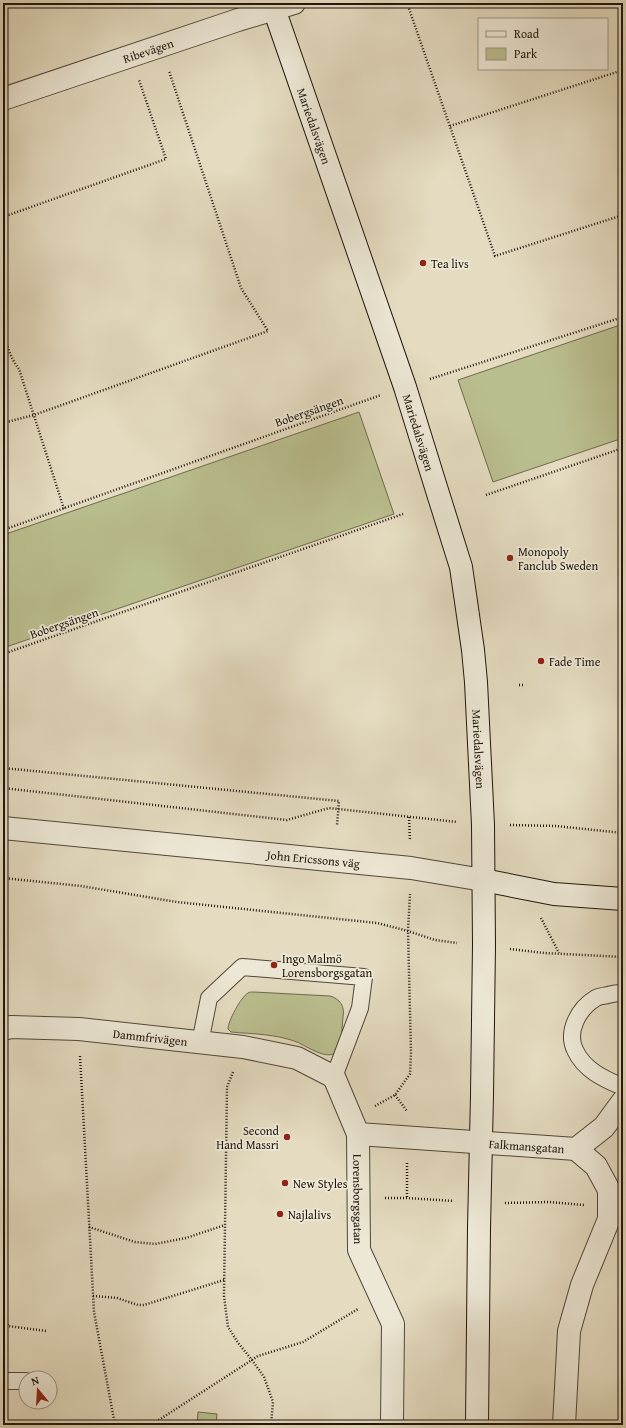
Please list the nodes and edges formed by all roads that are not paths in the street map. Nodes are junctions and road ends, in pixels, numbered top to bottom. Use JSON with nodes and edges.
{"nodes":[{"id":1,"x":280,"y":5,"type":"edge"},
{"id":2,"x":3,"y":99,"type":"edge"},
{"id":3,"x":3,"y":828,"type":"edge"},
{"id":4,"x":483,"y":880,"type":"junction"},
{"id":5,"x":623,"y":899,"type":"edge"},
{"id":6,"x":623,"y":994,"type":"edge"},
{"id":7,"x":3,"y":1029,"type":"edge"},
{"id":8,"x":200,"y":1043,"type":"junction"},
{"id":9,"x":334,"y":1077,"type":"junction"},
{"id":10,"x":623,"y":1087,"type":"edge"},
{"id":11,"x":623,"y":1101,"type":"edge"},
{"id":12,"x":354,"y":1126,"type":"junction"},
{"id":13,"x":481,"y":1144,"type":"junction"},
{"id":14,"x":576,"y":1149,"type":"junction"},
{"id":15,"x":3,"y":1381,"type":"edge"},
{"id":16,"x":18,"y":1381,"type":"edge"},
{"id":17,"x":392,"y":1425,"type":"edge"},
{"id":18,"x":477,"y":1425,"type":"edge"},
{"id":19,"x":564,"y":1425,"type":"edge"}],
"edges":[{"from":1,"to":2,"type":"street","name":"Ribevägen"},
{"from":1,"to":4,"type":"street","name":"Mariedalsvägen"},
{"from":3,"to":4,"type":"street","name":"John Ericssons väg"},
{"from":4,"to":5,"type":"street","name":"John Ericssons väg"},
{"from":4,"to":13,"type":"street"},
{"from":6,"to":10,"type":"lane"},
{"from":7,"to":8,"type":"street","name":"Dammfrivägen"},
{"from":8,"to":9,"type":"street","name":"Dammfrivägen"},
{"from":8,"to":9,"type":"lane"},
{"from":9,"to":12,"type":"street","name":"Lorensborgsgatan"},
{"from":11,"to":14,"type":"street","name":"Falkmansgatan"},
{"from":12,"to":13,"type":"street"},
{"from":12,"to":17,"type":"street","name":"Lorensborgsgatan"},
{"from":13,"to":14,"type":"street","name":"Falkmansgatan"},
{"from":13,"to":18,"type":"street"},
{"from":14,"to":19,"type":"street"},
{"from":15,"to":16,"type":"lane"}]}
